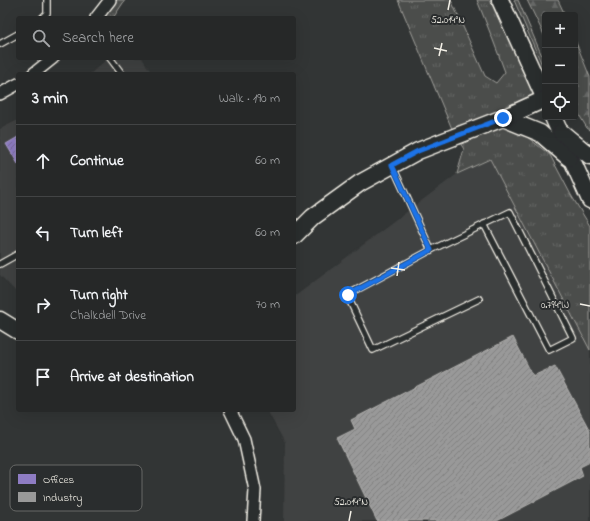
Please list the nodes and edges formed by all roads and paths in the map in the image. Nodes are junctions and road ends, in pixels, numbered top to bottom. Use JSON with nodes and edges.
{"nodes":[{"id":1,"x":47,"y":0,"type":"edge"},
{"id":2,"x":110,"y":0,"type":"edge"},
{"id":3,"x":500,"y":0,"type":"edge"},
{"id":4,"x":44,"y":16,"type":"edge"},
{"id":5,"x":98,"y":16,"type":"edge"},
{"id":6,"x":16,"y":35,"type":"edge"},
{"id":7,"x":0,"y":44,"type":"edge"},
{"id":8,"x":50,"y":60,"type":"edge"},
{"id":9,"x":112,"y":60,"type":"edge"},
{"id":10,"x":36,"y":72,"type":"edge"},
{"id":11,"x":120,"y":72,"type":"edge"},
{"id":12,"x":16,"y":85,"type":"edge"},
{"id":13,"x":542,"y":92,"type":"edge"},
{"id":14,"x":0,"y":94,"type":"edge"},
{"id":15,"x":542,"y":100,"type":"edge"},
{"id":16,"x":503,"y":118,"type":"junction"},
{"id":17,"x":556,"y":123,"type":"edge"},
{"id":18,"x":590,"y":156,"type":"edge"},
{"id":19,"x":572,"y":160,"type":"junction"},
{"id":20,"x":392,"y":165,"type":"junction"},
{"id":21,"x":588,"y":191,"type":"edge"},
{"id":22,"x":484,"y":224,"type":"junction"},
{"id":23,"x":296,"y":234,"type":"edge"},
{"id":24,"x":431,"y":250,"type":"junction"},
{"id":25,"x":16,"y":255,"type":"edge"},
{"id":26,"x":0,"y":264,"type":"edge"},
{"id":27,"x":479,"y":299,"type":"dead end"},
{"id":28,"x":0,"y":320,"type":"edge"},
{"id":29,"x":16,"y":330,"type":"edge"},
{"id":30,"x":231,"y":412,"type":"edge"},
{"id":31,"x":253,"y":521,"type":"edge"}],
"edges":[{"from":1,"to":4,"type":"lane"},
{"from":2,"to":5,"type":"street"},
{"from":3,"to":13,"type":"street"},
{"from":6,"to":7,"type":"lane"},
{"from":8,"to":10,"type":"street"},
{"from":9,"to":11,"type":"lane"},
{"from":12,"to":14,"type":"street"},
{"from":15,"to":16,"type":"street"},
{"from":16,"to":19,"type":"street"},
{"from":16,"to":20,"type":"street"},
{"from":17,"to":18,"type":"street"},
{"from":17,"to":19,"type":"street"},
{"from":19,"to":21,"type":"street"},
{"from":20,"to":23,"type":"street"},
{"from":20,"to":24,"type":"lane"},
{"from":22,"to":22,"type":"lane"},
{"from":22,"to":24,"type":"lane"},
{"from":24,"to":27,"type":"lane"},
{"from":25,"to":26,"type":"lane"},
{"from":28,"to":29,"type":"street"},
{"from":30,"to":31,"type":"street"}]}
